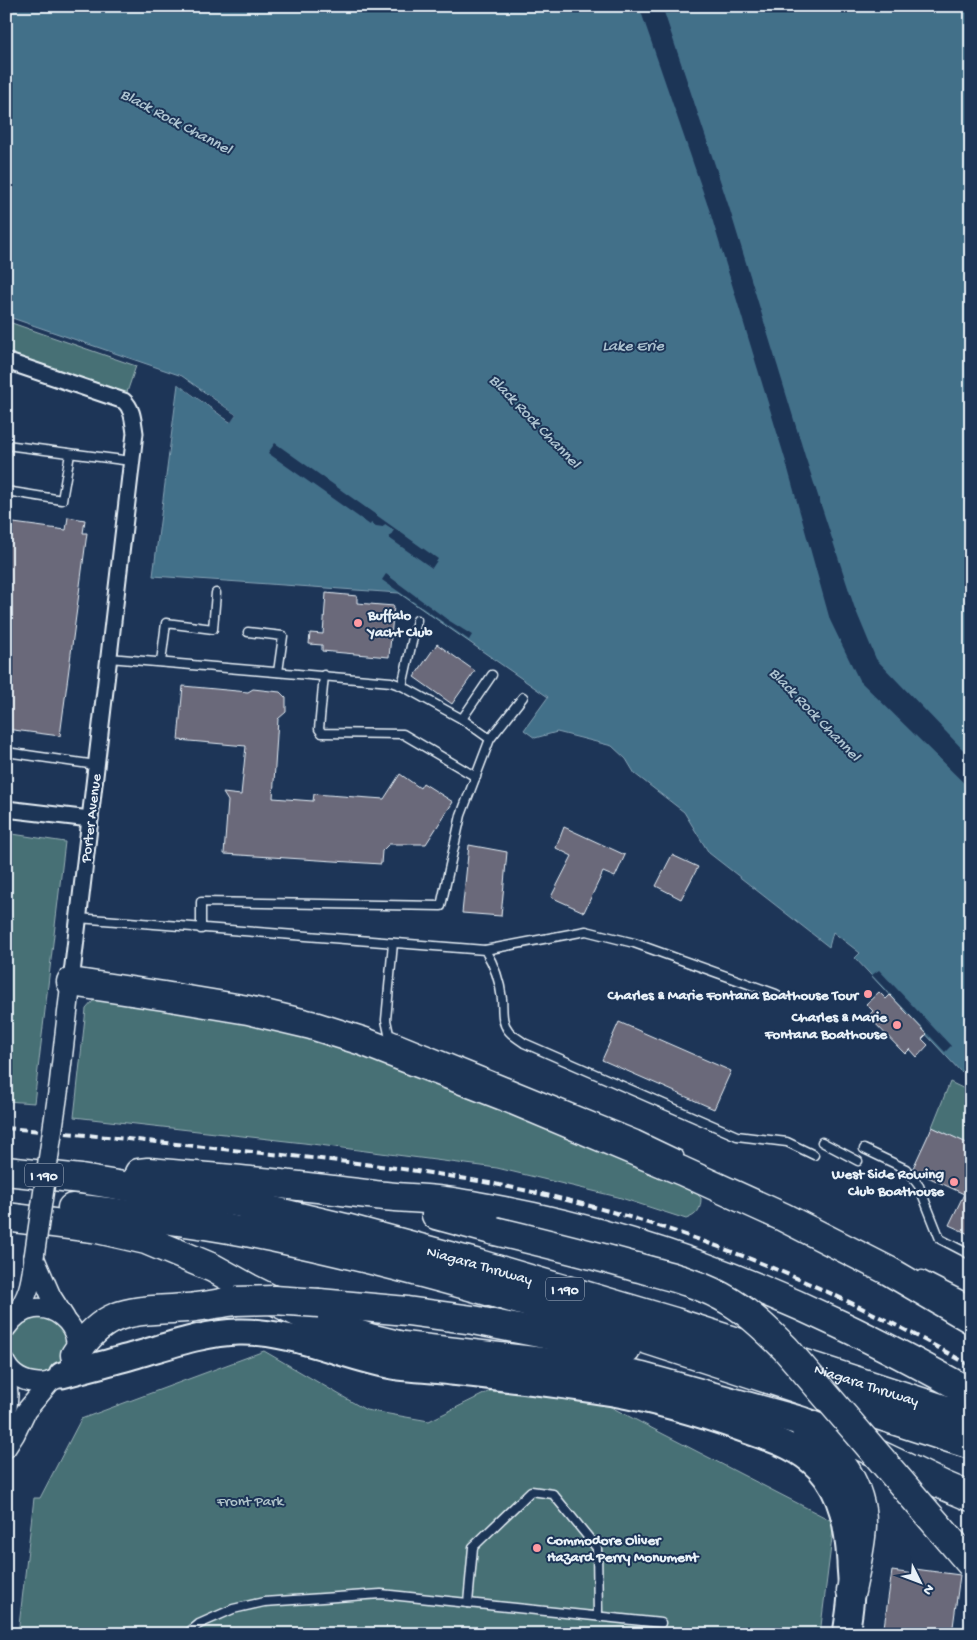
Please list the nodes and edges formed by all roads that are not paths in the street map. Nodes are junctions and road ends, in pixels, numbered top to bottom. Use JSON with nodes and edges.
{"nodes":[{"id":1,"x":6,"y":361,"type":"edge"},
{"id":2,"x":6,"y":445,"type":"edge"},
{"id":3,"x":70,"y":454,"type":"junction"},
{"id":4,"x":132,"y":461,"type":"junction"},
{"id":5,"x":6,"y":491,"type":"edge"},
{"id":6,"x":216,"y":593,"type":"dead end"},
{"id":7,"x":417,"y":620,"type":"dead end"},
{"id":8,"x":248,"y":632,"type":"dead end"},
{"id":9,"x":109,"y":658,"type":"junction"},
{"id":10,"x":161,"y":662,"type":"junction"},
{"id":11,"x":278,"y":672,"type":"junction"},
{"id":12,"x":324,"y":675,"type":"junction"},
{"id":13,"x":492,"y":675,"type":"dead end"},
{"id":14,"x":402,"y":686,"type":"junction"},
{"id":15,"x":523,"y":697,"type":"dead end"},
{"id":16,"x":462,"y":719,"type":"junction"},
{"id":17,"x":490,"y":739,"type":"junction"},
{"id":18,"x":6,"y":752,"type":"edge"},
{"id":19,"x":96,"y":765,"type":"junction"},
{"id":20,"x":476,"y":777,"type":"junction"},
{"id":21,"x":6,"y":809,"type":"edge"},
{"id":22,"x":90,"y":819,"type":"junction"},
{"id":23,"x":78,"y":918,"type":"junction"},
{"id":24,"x":201,"y":928,"type":"junction"},
{"id":25,"x":393,"y":943,"type":"junction"},
{"id":26,"x":486,"y":950,"type":"junction"},
{"id":27,"x":71,"y":982,"type":"junction"},
{"id":28,"x":776,"y":994,"type":"dead end"},
{"id":29,"x":822,"y":1142,"type":"dead end"},
{"id":30,"x":864,"y":1149,"type":"dead end"},
{"id":31,"x":814,"y":1155,"type":"dead end"},
{"id":32,"x":690,"y":1161,"type":"dead end"},
{"id":33,"x":858,"y":1161,"type":"dead end"},
{"id":34,"x":6,"y":1171,"type":"edge"},
{"id":35,"x":81,"y":1179,"type":"junction"},
{"id":36,"x":387,"y":1196,"type":"junction"},
{"id":37,"x":6,"y":1200,"type":"edge"},
{"id":38,"x":6,"y":1217,"type":"edge"},
{"id":39,"x":971,"y":1255,"type":"edge"},
{"id":40,"x":34,"y":1257,"type":"junction"},
{"id":41,"x":911,"y":1269,"type":"dead end"},
{"id":42,"x":971,"y":1300,"type":"edge"},
{"id":43,"x":66,"y":1319,"type":"junction"},
{"id":44,"x":971,"y":1319,"type":"edge"},
{"id":45,"x":9,"y":1323,"type":"edge"},
{"id":46,"x":6,"y":1364,"type":"edge"},
{"id":47,"x":740,"y":1369,"type":"junction"},
{"id":48,"x":63,"y":1370,"type":"junction"},
{"id":49,"x":6,"y":1374,"type":"edge"},
{"id":50,"x":971,"y":1393,"type":"edge"},
{"id":51,"x":749,"y":1407,"type":"junction"},
{"id":52,"x":971,"y":1418,"type":"edge"},
{"id":53,"x":6,"y":1421,"type":"edge"},
{"id":54,"x":971,"y":1445,"type":"edge"},
{"id":55,"x":6,"y":1448,"type":"edge"},
{"id":56,"x":971,"y":1497,"type":"edge"},
{"id":57,"x":971,"y":1564,"type":"edge"},
{"id":58,"x":851,"y":1591,"type":"junction"},
{"id":59,"x":468,"y":1603,"type":"junction"},
{"id":60,"x":598,"y":1616,"type":"junction"},
{"id":61,"x":661,"y":1623,"type":"dead end"},
{"id":62,"x":187,"y":1634,"type":"edge"},
{"id":63,"x":846,"y":1634,"type":"edge"}],
"edges":[{"from":1,"to":4,"type":"street","name":"Porter Avenue"},
{"from":2,"to":3,"type":"lane"},
{"from":3,"to":4,"type":"lane"},
{"from":3,"to":5,"type":"lane"},
{"from":4,"to":9,"type":"street","name":"Porter Avenue"},
{"from":6,"to":10,"type":"lane"},
{"from":7,"to":14,"type":"lane"},
{"from":8,"to":11,"type":"lane"},
{"from":9,"to":10,"type":"lane"},
{"from":9,"to":19,"type":"street","name":"Porter Avenue"},
{"from":10,"to":11,"type":"lane"},
{"from":11,"to":12,"type":"lane"},
{"from":12,"to":14,"type":"lane"},
{"from":12,"to":20,"type":"lane"},
{"from":13,"to":16,"type":"lane"},
{"from":14,"to":16,"type":"lane"},
{"from":15,"to":17,"type":"lane"},
{"from":16,"to":17,"type":"lane"},
{"from":17,"to":20,"type":"lane"},
{"from":18,"to":19,"type":"lane"},
{"from":19,"to":22,"type":"street","name":"Porter Avenue"},
{"from":20,"to":24,"type":"lane"},
{"from":21,"to":22,"type":"street"},
{"from":22,"to":23,"type":"street","name":"Porter Avenue"},
{"from":23,"to":24,"type":"lane"},
{"from":23,"to":27,"type":"street","name":"Porter Avenue"},
{"from":24,"to":25,"type":"lane"},
{"from":25,"to":26,"type":"lane"},
{"from":25,"to":32,"type":"lane"},
{"from":26,"to":28,"type":"lane"},
{"from":26,"to":31,"type":"lane"},
{"from":27,"to":40,"type":"street","name":"Porter Avenue","bridge":true},
{"from":27,"to":44,"type":"highway"},
{"from":29,"to":33,"type":"lane"},
{"from":30,"to":39,"type":"lane"},
{"from":34,"to":35,"type":"highway","name":"Niagara Thruway","number":"I 190"},
{"from":35,"to":36,"type":"highway"},
{"from":35,"to":52,"type":"highway","name":"Niagara Thruway","number":"I 190"},
{"from":36,"to":50,"type":"highway"},
{"from":36,"to":57,"type":"highway","bridge":true},
{"from":37,"to":47,"type":"highway","name":"Niagara Thruway","number":"I 190"},
{"from":38,"to":51,"type":"highway"},
{"from":40,"to":43,"type":"street"},
{"from":40,"to":45,"type":"street","name":"Porter Avenue"},
{"from":41,"to":42,"type":"lane"},
{"from":43,"to":45,"type":"street","name":"Porter Avenue"},
{"from":43,"to":48,"type":"street"},
{"from":46,"to":48,"type":"street"},
{"from":47,"to":48,"type":"highway","bridge":true},
{"from":47,"to":54,"type":"highway","name":"Niagara Thruway","number":"I 190"},
{"from":48,"to":55,"type":"street"},
{"from":48,"to":58,"type":"highway"},
{"from":49,"to":53,"type":"street"},
{"from":51,"to":56,"type":"highway"},
{"from":51,"to":58,"type":"highway"},
{"from":58,"to":63,"type":"highway"},
{"from":59,"to":60,"type":"lane"},
{"from":59,"to":60,"type":"lane"},
{"from":59,"to":62,"type":"lane"},
{"from":60,"to":61,"type":"lane"}]}
